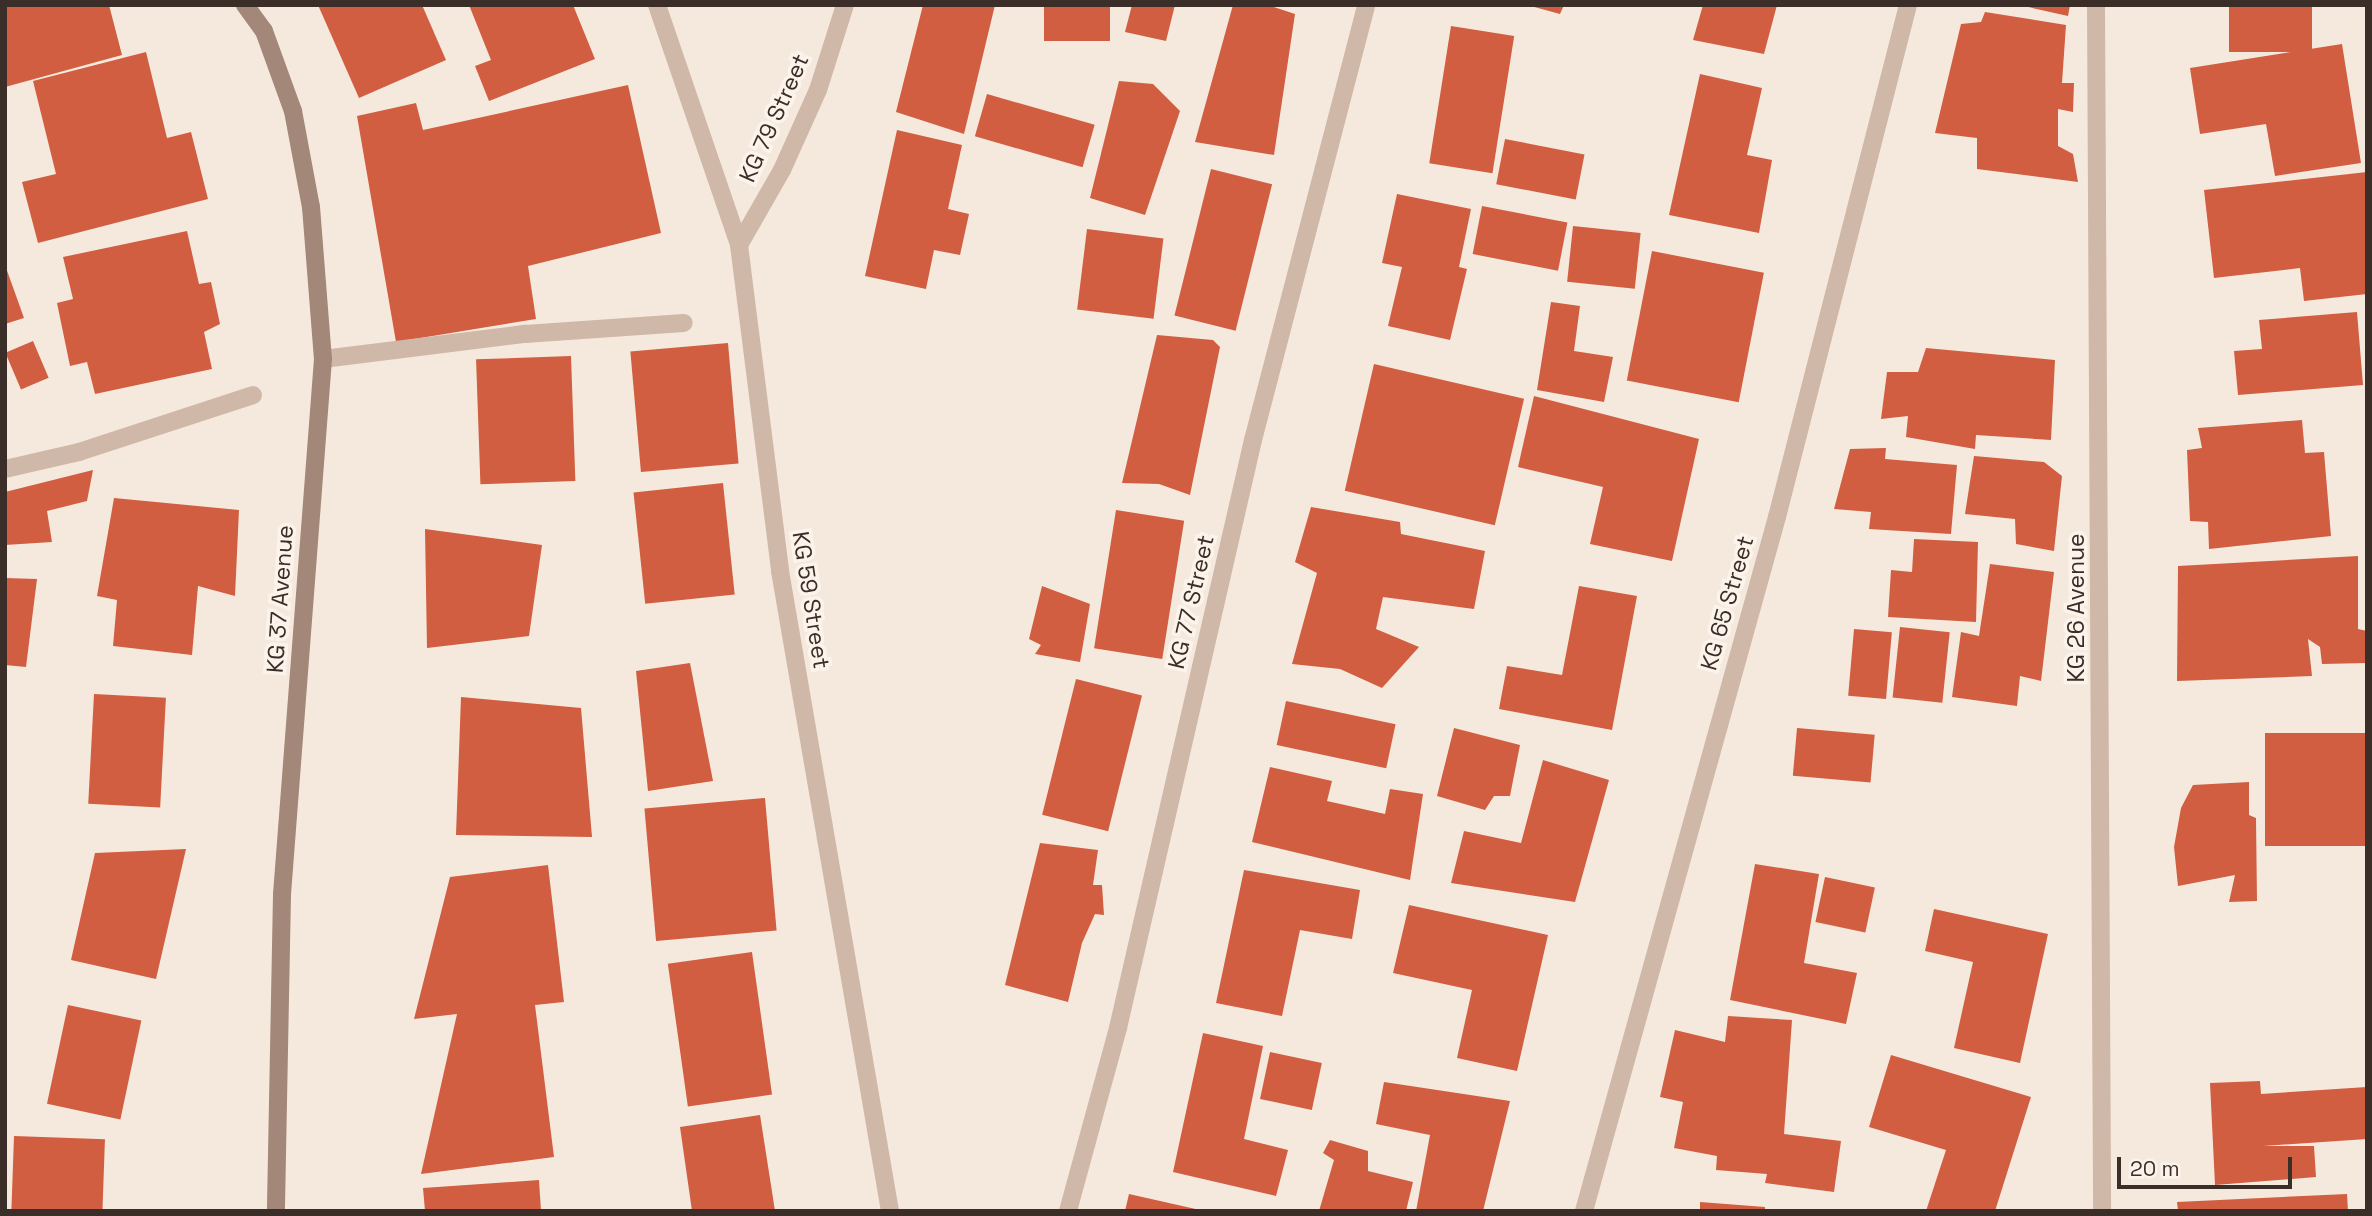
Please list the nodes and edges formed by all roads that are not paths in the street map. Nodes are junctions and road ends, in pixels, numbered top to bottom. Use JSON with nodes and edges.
{"nodes":[{"id":1,"x":245,"y":5,"type":"edge"},
{"id":2,"x":657,"y":5,"type":"edge"},
{"id":3,"x":845,"y":5,"type":"edge"},
{"id":4,"x":1366,"y":5,"type":"edge"},
{"id":5,"x":1908,"y":5,"type":"edge"},
{"id":6,"x":2096,"y":5,"type":"edge"},
{"id":7,"x":739,"y":246,"type":"junction"},
{"id":8,"x":684,"y":323,"type":"dead end"},
{"id":9,"x":323,"y":359,"type":"junction"},
{"id":10,"x":253,"y":395,"type":"dead end"},
{"id":11,"x":5,"y":469,"type":"edge"},
{"id":12,"x":276,"y":1211,"type":"edge"},
{"id":13,"x":890,"y":1211,"type":"edge"},
{"id":14,"x":1068,"y":1211,"type":"edge"},
{"id":15,"x":1584,"y":1211,"type":"edge"},
{"id":16,"x":2102,"y":1211,"type":"edge"}],
"edges":[{"from":1,"to":9,"type":"street","name":"KG 37 Avenue"},
{"from":2,"to":7,"type":"street","name":"KG 59 Street"},
{"from":3,"to":7,"type":"street","name":"KG 79 Street"},
{"from":4,"to":14,"type":"street","name":"KG 77 Street"},
{"from":5,"to":15,"type":"street","name":"KG 65 Street"},
{"from":6,"to":16,"type":"street","name":"KG 26 Avenue"},
{"from":7,"to":13,"type":"street","name":"KG 59 Street"},
{"from":8,"to":9,"type":"street"},
{"from":9,"to":12,"type":"street","name":"KG 37 Avenue"},
{"from":10,"to":11,"type":"street"}]}
